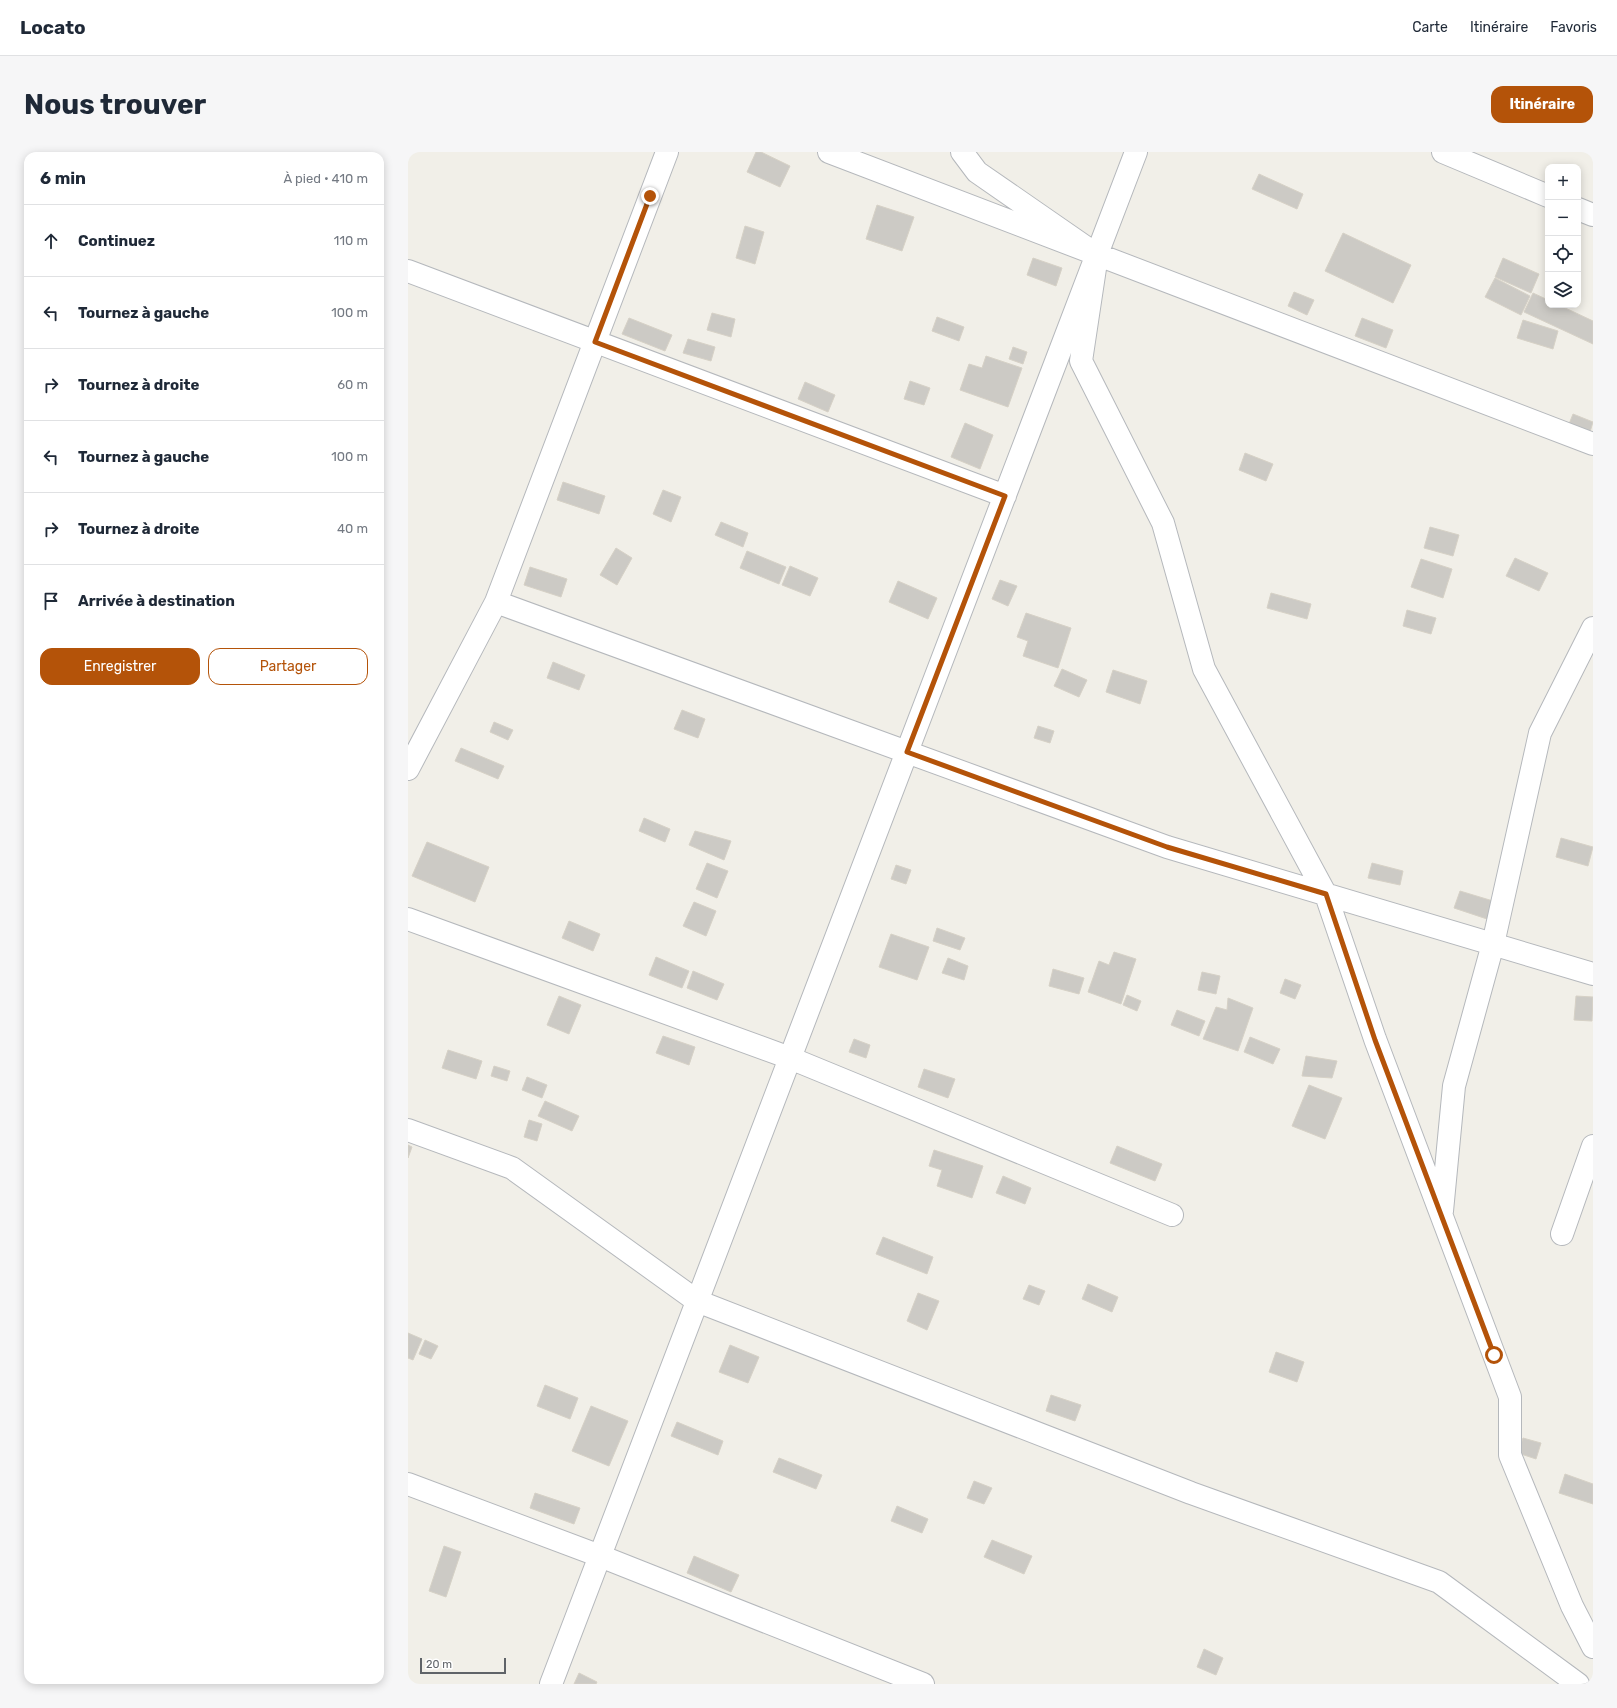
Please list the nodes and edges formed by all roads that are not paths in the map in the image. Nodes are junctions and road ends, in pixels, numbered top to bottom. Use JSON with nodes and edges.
{"nodes":[{"id":1,"x":667,"y":152,"type":"edge"},
{"id":2,"x":829,"y":152,"type":"edge"},
{"id":3,"x":962,"y":152,"type":"edge"},
{"id":4,"x":1136,"y":152,"type":"edge"},
{"id":5,"x":1443,"y":152,"type":"edge"},
{"id":6,"x":1545,"y":195,"type":"edge"},
{"id":7,"x":1581,"y":210,"type":"edge"},
{"id":8,"x":1593,"y":215,"type":"edge"},
{"id":9,"x":1097,"y":254,"type":"junction"},
{"id":10,"x":408,"y":271,"type":"edge"},
{"id":11,"x":595,"y":342,"type":"junction"},
{"id":12,"x":1593,"y":444,"type":"edge"},
{"id":13,"x":1005,"y":496,"type":"junction"},
{"id":14,"x":496,"y":602,"type":"junction"},
{"id":15,"x":1593,"y":628,"type":"edge"},
{"id":16,"x":907,"y":752,"type":"junction"},
{"id":17,"x":408,"y":769,"type":"edge"},
{"id":18,"x":1326,"y":894,"type":"junction"},
{"id":19,"x":408,"y":919,"type":"edge"},
{"id":20,"x":1493,"y":944,"type":"junction"},
{"id":21,"x":1593,"y":974,"type":"edge"},
{"id":22,"x":790,"y":1058,"type":"junction"},
{"id":23,"x":408,"y":1130,"type":"edge"},
{"id":24,"x":1593,"y":1146,"type":"edge"},
{"id":25,"x":1172,"y":1214,"type":"dead end"},
{"id":26,"x":1441,"y":1216,"type":"junction"},
{"id":27,"x":1562,"y":1234,"type":"dead end"},
{"id":28,"x":697,"y":1301,"type":"junction"},
{"id":29,"x":408,"y":1484,"type":"edge"},
{"id":30,"x":600,"y":1556,"type":"junction"},
{"id":31,"x":1593,"y":1647,"type":"edge"},
{"id":32,"x":551,"y":1684,"type":"edge"},
{"id":33,"x":923,"y":1684,"type":"edge"},
{"id":34,"x":1578,"y":1684,"type":"edge"}],
"edges":[{"from":1,"to":11,"type":"street"},
{"from":2,"to":9,"type":"street"},
{"from":3,"to":9,"type":"street"},
{"from":4,"to":9,"type":"street"},
{"from":5,"to":6,"type":"street"},
{"from":7,"to":8,"type":"street"},
{"from":9,"to":12,"type":"street"},
{"from":9,"to":13,"type":"street"},
{"from":9,"to":18,"type":"street"},
{"from":10,"to":11,"type":"street"},
{"from":11,"to":13,"type":"street"},
{"from":11,"to":14,"type":"street"},
{"from":13,"to":16,"type":"street"},
{"from":14,"to":16,"type":"street"},
{"from":14,"to":17,"type":"street"},
{"from":15,"to":20,"type":"street"},
{"from":16,"to":18,"type":"street"},
{"from":16,"to":22,"type":"street"},
{"from":18,"to":20,"type":"street"},
{"from":18,"to":26,"type":"street"},
{"from":19,"to":22,"type":"street"},
{"from":20,"to":21,"type":"street"},
{"from":20,"to":26,"type":"street"},
{"from":22,"to":25,"type":"street"},
{"from":22,"to":28,"type":"street"},
{"from":23,"to":28,"type":"street"},
{"from":24,"to":27,"type":"street"},
{"from":26,"to":31,"type":"street"},
{"from":28,"to":30,"type":"street"},
{"from":28,"to":34,"type":"street"},
{"from":29,"to":30,"type":"street"},
{"from":30,"to":32,"type":"street"},
{"from":30,"to":33,"type":"street"}]}
